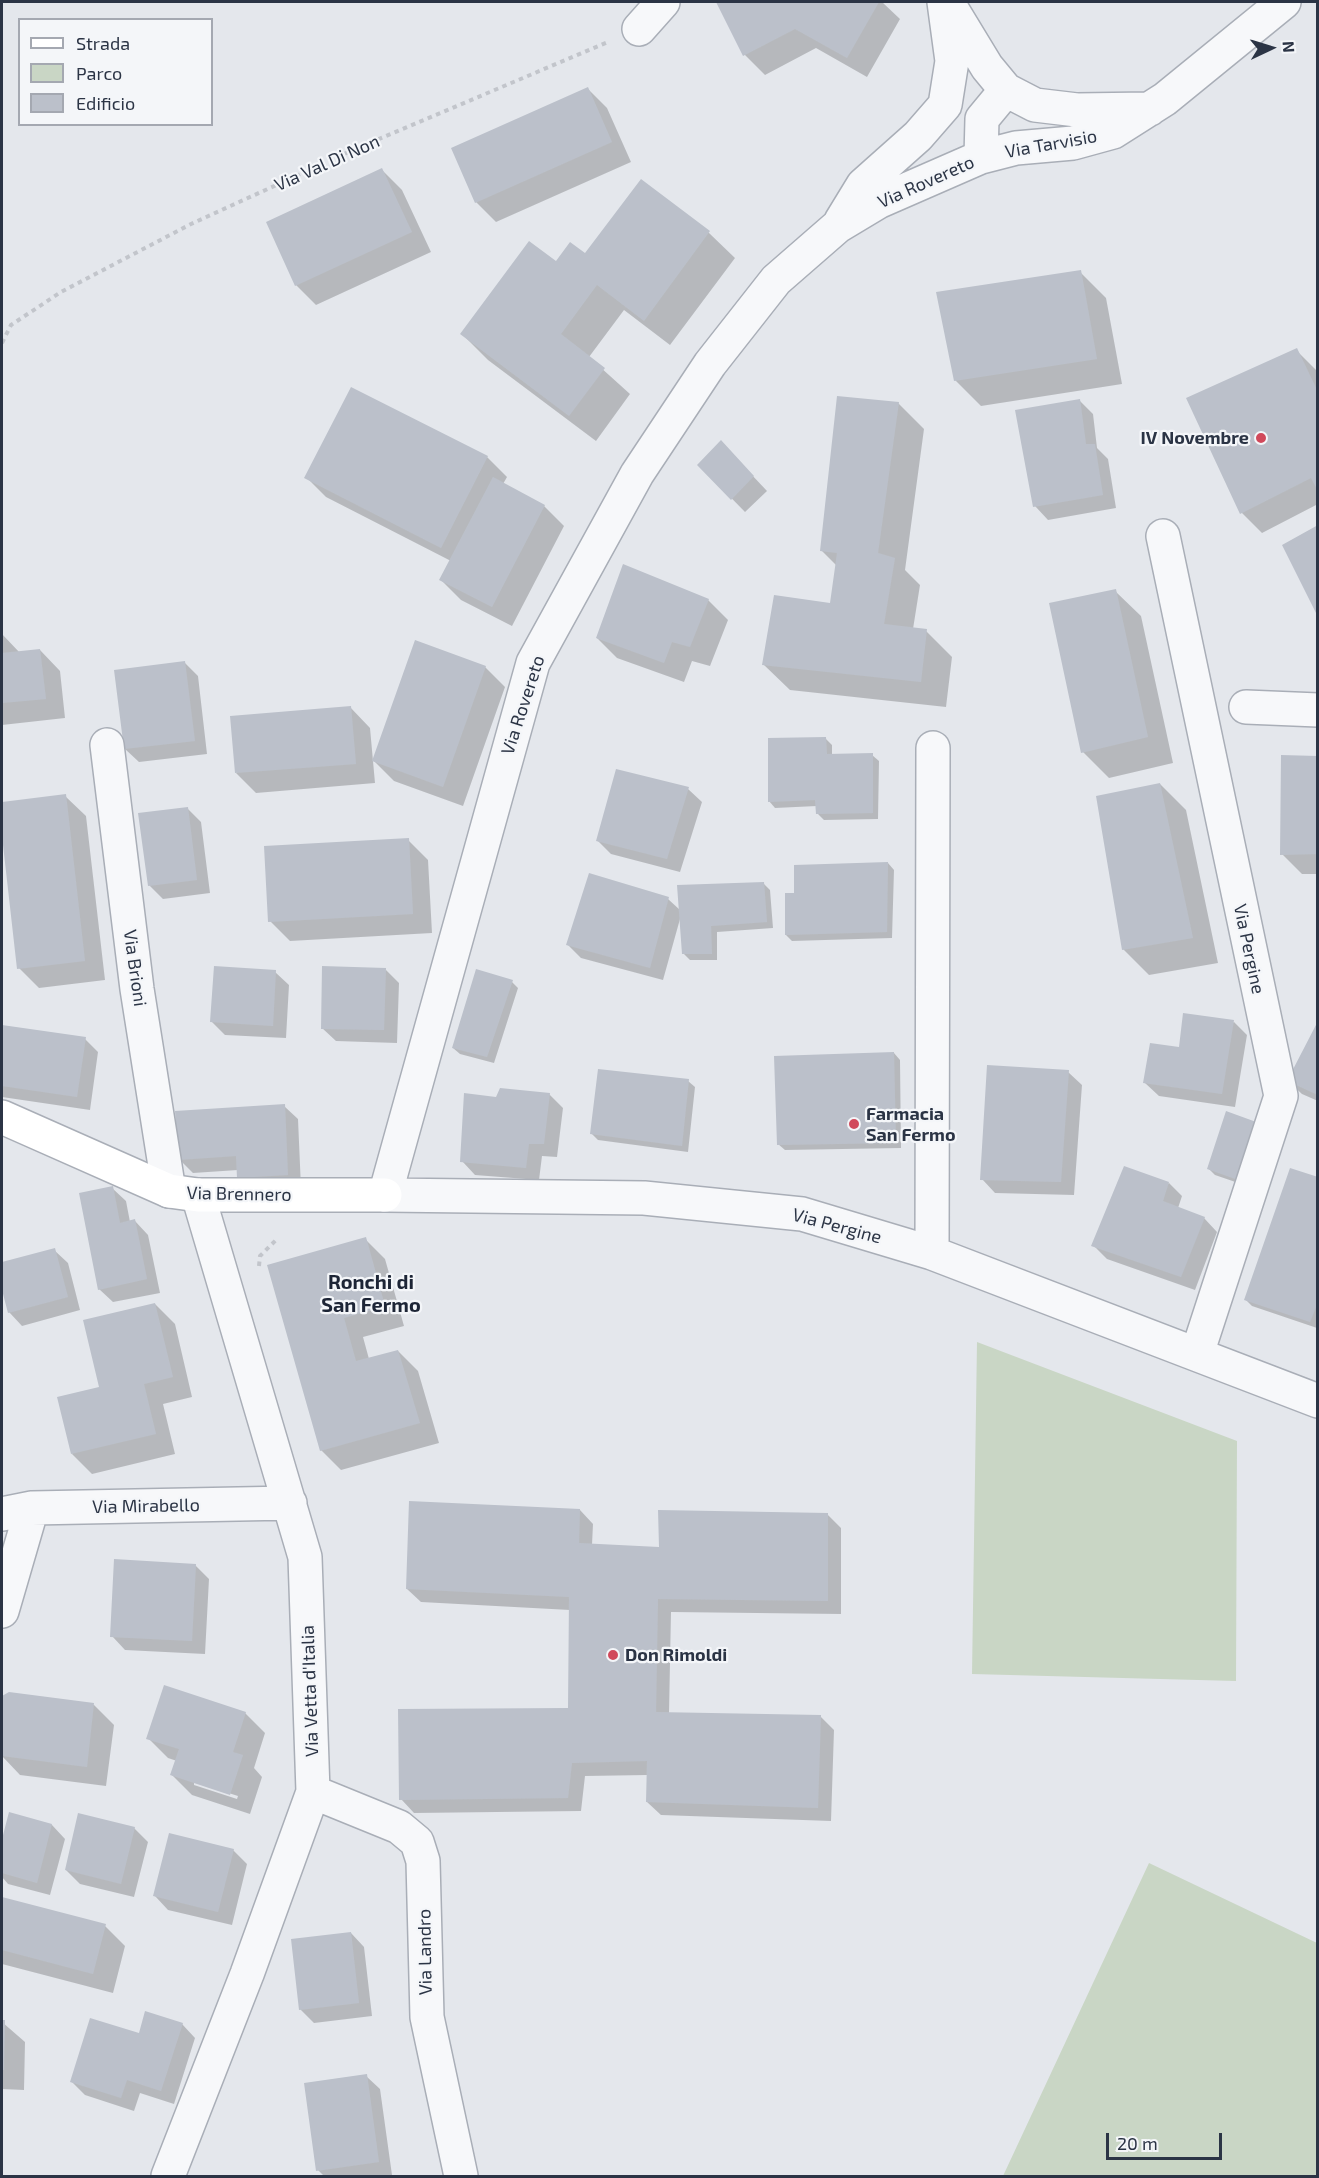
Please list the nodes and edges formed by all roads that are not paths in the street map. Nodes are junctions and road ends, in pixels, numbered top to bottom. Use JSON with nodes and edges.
{"nodes":[{"id":1,"x":663,"y":2,"type":"edge"},
{"id":2,"x":946,"y":2,"type":"edge"},
{"id":3,"x":1284,"y":2,"type":"edge"},
{"id":4,"x":639,"y":28,"type":"road end"},
{"id":5,"x":1006,"y":90,"type":"junction"},
{"id":6,"x":945,"y":105,"type":"junction"},
{"id":7,"x":1150,"y":109,"type":"junction"},
{"id":8,"x":982,"y":119,"type":"junction"},
{"id":9,"x":981,"y":157,"type":"junction"},
{"id":10,"x":838,"y":226,"type":"junction"},
{"id":11,"x":1163,"y":536,"type":"dead end"},
{"id":12,"x":1246,"y":707,"type":"dead end"},
{"id":13,"x":1317,"y":710,"type":"edge"},
{"id":14,"x":107,"y":745,"type":"dead end"},
{"id":15,"x":933,"y":748,"type":"dead end"},
{"id":16,"x":2,"y":1117,"type":"edge"},
{"id":17,"x":183,"y":1193,"type":"junction"},
{"id":18,"x":385,"y":1195,"type":"junction"},
{"id":19,"x":932,"y":1253,"type":"junction"},
{"id":20,"x":1197,"y":1354,"type":"junction"},
{"id":21,"x":1317,"y":1401,"type":"edge"},
{"id":22,"x":290,"y":1503,"type":"junction"},
{"id":23,"x":17,"y":1511,"type":"edge"},
{"id":24,"x":2,"y":1611,"type":"edge"},
{"id":25,"x":313,"y":1792,"type":"junction"},
{"id":26,"x":168,"y":2176,"type":"edge"},
{"id":27,"x":461,"y":2176,"type":"edge"}],
"edges":[{"from":1,"to":4,"type":"street"},
{"from":2,"to":5,"type":"street"},
{"from":2,"to":6,"type":"street"},
{"from":3,"to":7,"type":"street","name":"Via Tarvisio"},
{"from":5,"to":7,"type":"street","name":"Via Tarvisio"},
{"from":5,"to":8,"type":"street"},
{"from":6,"to":8,"type":"street"},
{"from":6,"to":10,"type":"street","name":"Via Rovereto"},
{"from":7,"to":9,"type":"street","name":"Via Tarvisio"},
{"from":8,"to":9,"type":"street","name":"Via Rovereto"},
{"from":9,"to":10,"type":"street","name":"Via Rovereto"},
{"from":10,"to":18,"type":"street","name":"Via Rovereto"},
{"from":11,"to":20,"type":"street","name":"Via Pergine"},
{"from":12,"to":13,"type":"street"},
{"from":14,"to":17,"type":"street","name":"Via Brioni"},
{"from":15,"to":19,"type":"street"},
{"from":16,"to":17,"type":"street","name":"Via Brennero"},
{"from":17,"to":18,"type":"street","name":"Via Brennero"},
{"from":17,"to":22,"type":"street","name":"Via Vetta d'Italia"},
{"from":18,"to":19,"type":"street","name":"Via Pergine"},
{"from":19,"to":20,"type":"street","name":"Via Pergine"},
{"from":20,"to":21,"type":"street","name":"Via Pergine"},
{"from":22,"to":23,"type":"street","name":"Via Mirabello"},
{"from":22,"to":25,"type":"street","name":"Via Vetta d'Italia"},
{"from":23,"to":24,"type":"street"},
{"from":25,"to":26,"type":"street","name":"Via Vetta d'Italia"},
{"from":25,"to":27,"type":"street","name":"Via Landro"}]}
